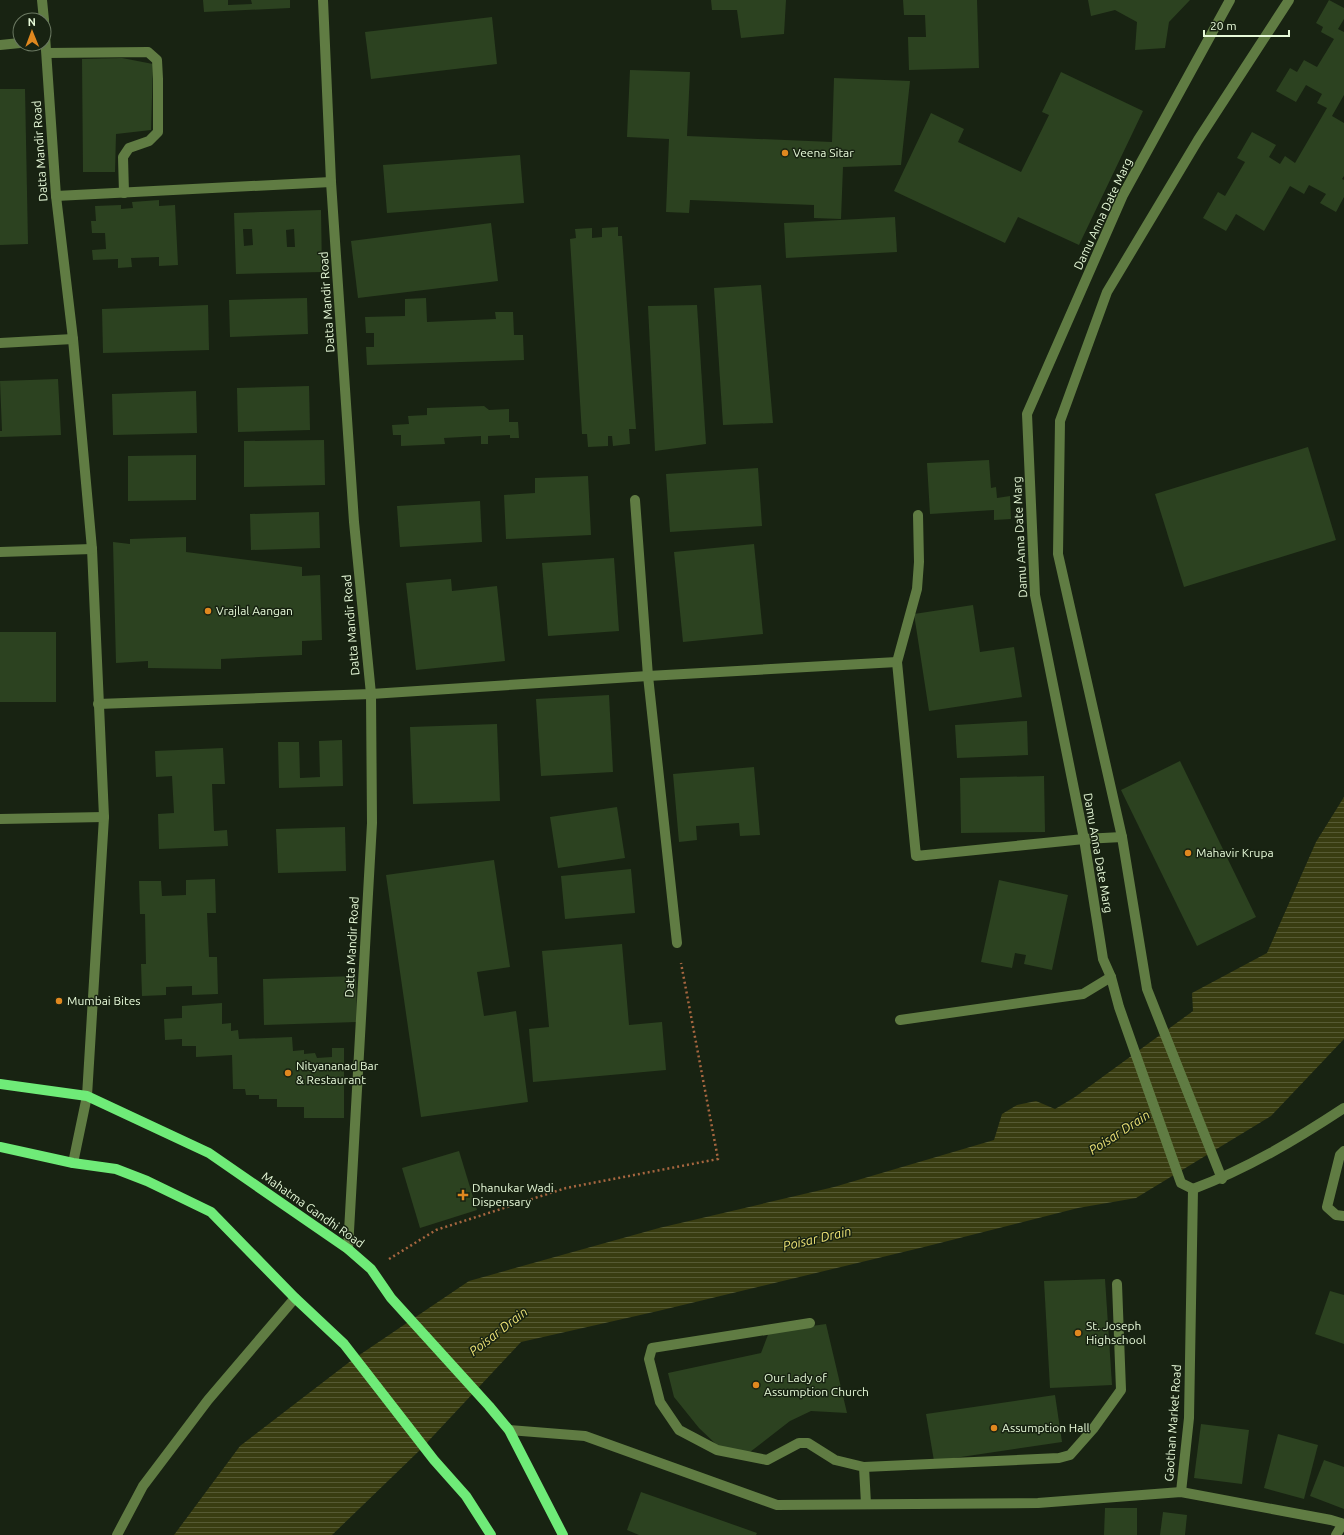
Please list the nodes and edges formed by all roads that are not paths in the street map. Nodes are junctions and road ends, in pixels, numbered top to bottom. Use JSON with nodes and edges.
{"nodes":[{"id":1,"x":42,"y":0,"type":"edge"},
{"id":2,"x":322,"y":0,"type":"edge"},
{"id":3,"x":1230,"y":0,"type":"edge"},
{"id":4,"x":1289,"y":0,"type":"edge"},
{"id":5,"x":43,"y":12,"type":"edge"},
{"id":6,"x":12,"y":44,"type":"edge"},
{"id":7,"x":0,"y":45,"type":"edge"},
{"id":8,"x":46,"y":52,"type":"edge"},
{"id":9,"x":52,"y":52,"type":"edge"},
{"id":10,"x":331,"y":182,"type":"junction"},
{"id":11,"x":124,"y":193,"type":"junction"},
{"id":12,"x":56,"y":196,"type":"junction"},
{"id":13,"x":73,"y":339,"type":"junction"},
{"id":14,"x":0,"y":343,"type":"edge"},
{"id":15,"x":634,"y":500,"type":"dead end"},
{"id":16,"x":918,"y":516,"type":"dead end"},
{"id":17,"x":92,"y":549,"type":"junction"},
{"id":18,"x":0,"y":552,"type":"edge"},
{"id":19,"x":897,"y":662,"type":"junction"},
{"id":20,"x":648,"y":676,"type":"junction"},
{"id":21,"x":371,"y":694,"type":"junction"},
{"id":22,"x":98,"y":704,"type":"junction"},
{"id":23,"x":104,"y":817,"type":"junction"},
{"id":24,"x":0,"y":819,"type":"edge"},
{"id":25,"x":1122,"y":837,"type":"junction"},
{"id":26,"x":1084,"y":839,"type":"junction"},
{"id":27,"x":677,"y":943,"type":"road end"},
{"id":28,"x":1111,"y":977,"type":"junction"},
{"id":29,"x":900,"y":1020,"type":"dead end"},
{"id":30,"x":0,"y":1084,"type":"edge"},
{"id":31,"x":88,"y":1096,"type":"junction"},
{"id":32,"x":1344,"y":1108,"type":"edge"},
{"id":33,"x":0,"y":1147,"type":"edge"},
{"id":34,"x":1344,"y":1151,"type":"edge"},
{"id":35,"x":73,"y":1163,"type":"junction"},
{"id":36,"x":1222,"y":1179,"type":"junction"},
{"id":37,"x":1193,"y":1189,"type":"junction"},
{"id":38,"x":1344,"y":1216,"type":"edge"},
{"id":39,"x":348,"y":1248,"type":"junction"},
{"id":40,"x":1117,"y":1284,"type":"dead end"},
{"id":41,"x":295,"y":1298,"type":"junction"},
{"id":42,"x":810,"y":1323,"type":"dead end"},
{"id":43,"x":509,"y":1430,"type":"junction"},
{"id":44,"x":864,"y":1467,"type":"junction"},
{"id":45,"x":1181,"y":1492,"type":"junction"},
{"id":46,"x":866,"y":1504,"type":"junction"},
{"id":47,"x":1343,"y":1524,"type":"edge"},
{"id":48,"x":117,"y":1535,"type":"edge"},
{"id":49,"x":491,"y":1535,"type":"edge"},
{"id":50,"x":563,"y":1535,"type":"edge"},
{"id":51,"x":1336,"y":1535,"type":"edge"}],
"edges":[{"from":1,"to":5,"type":"street","name":"Datta Mandir Road"},
{"from":2,"to":10,"type":"street","name":"Datta Mandir Road"},
{"from":3,"to":26,"type":"street","name":"Damu Anna Date Marg"},
{"from":4,"to":25,"type":"street","name":"Damu Anna Date Marg"},
{"from":6,"to":7,"type":"street"},
{"from":8,"to":12,"type":"street","name":"Datta Mandir Road"},
{"from":9,"to":11,"type":"street"},
{"from":10,"to":11,"type":"street"},
{"from":10,"to":21,"type":"street","name":"Datta Mandir Road"},
{"from":11,"to":12,"type":"street"},
{"from":12,"to":13,"type":"street","name":"Datta Mandir Road"},
{"from":13,"to":14,"type":"street"},
{"from":13,"to":17,"type":"street","name":"Datta Mandir Road"},
{"from":15,"to":20,"type":"street"},
{"from":16,"to":19,"type":"street"},
{"from":17,"to":18,"type":"street"},
{"from":17,"to":22,"type":"street","name":"Datta Mandir Road"},
{"from":19,"to":20,"type":"street"},
{"from":19,"to":26,"type":"street"},
{"from":20,"to":21,"type":"street"},
{"from":20,"to":27,"type":"street"},
{"from":21,"to":22,"type":"street"},
{"from":21,"to":39,"type":"street","name":"Datta Mandir Road"},
{"from":22,"to":23,"type":"street","name":"Datta Mandir Road"},
{"from":23,"to":24,"type":"street"},
{"from":23,"to":31,"type":"street","name":"Datta Mandir Road"},
{"from":25,"to":26,"type":"street"},
{"from":25,"to":36,"type":"street","name":"Damu Anna Date Marg"},
{"from":26,"to":28,"type":"street","name":"Damu Anna Date Marg"},
{"from":28,"to":29,"type":"street"},
{"from":28,"to":37,"type":"street","name":"Damu Anna Date Marg"},
{"from":30,"to":31,"type":"main road","name":"Mahatma Gandhi Road"},
{"from":31,"to":35,"type":"street","name":"Datta Mandir Road"},
{"from":31,"to":39,"type":"main road","name":"Mahatma Gandhi Road"},
{"from":32,"to":36,"type":"street"},
{"from":33,"to":35,"type":"main road"},
{"from":34,"to":38,"type":"street"},
{"from":35,"to":41,"type":"main road"},
{"from":36,"to":37,"type":"street"},
{"from":37,"to":45,"type":"street","name":"Gaothan Market Road"},
{"from":39,"to":43,"type":"main road","name":"Mahatma Gandhi Road"},
{"from":40,"to":44,"type":"street"},
{"from":41,"to":48,"type":"street"},
{"from":41,"to":49,"type":"main road"},
{"from":42,"to":44,"type":"street"},
{"from":43,"to":46,"type":"street"},
{"from":43,"to":50,"type":"main road","name":"Mahatma Gandhi Road"},
{"from":44,"to":46,"type":"street"},
{"from":45,"to":46,"type":"street"},
{"from":45,"to":47,"type":"street","name":"Gaothan Market Road"},
{"from":47,"to":51,"type":"street"}]}
